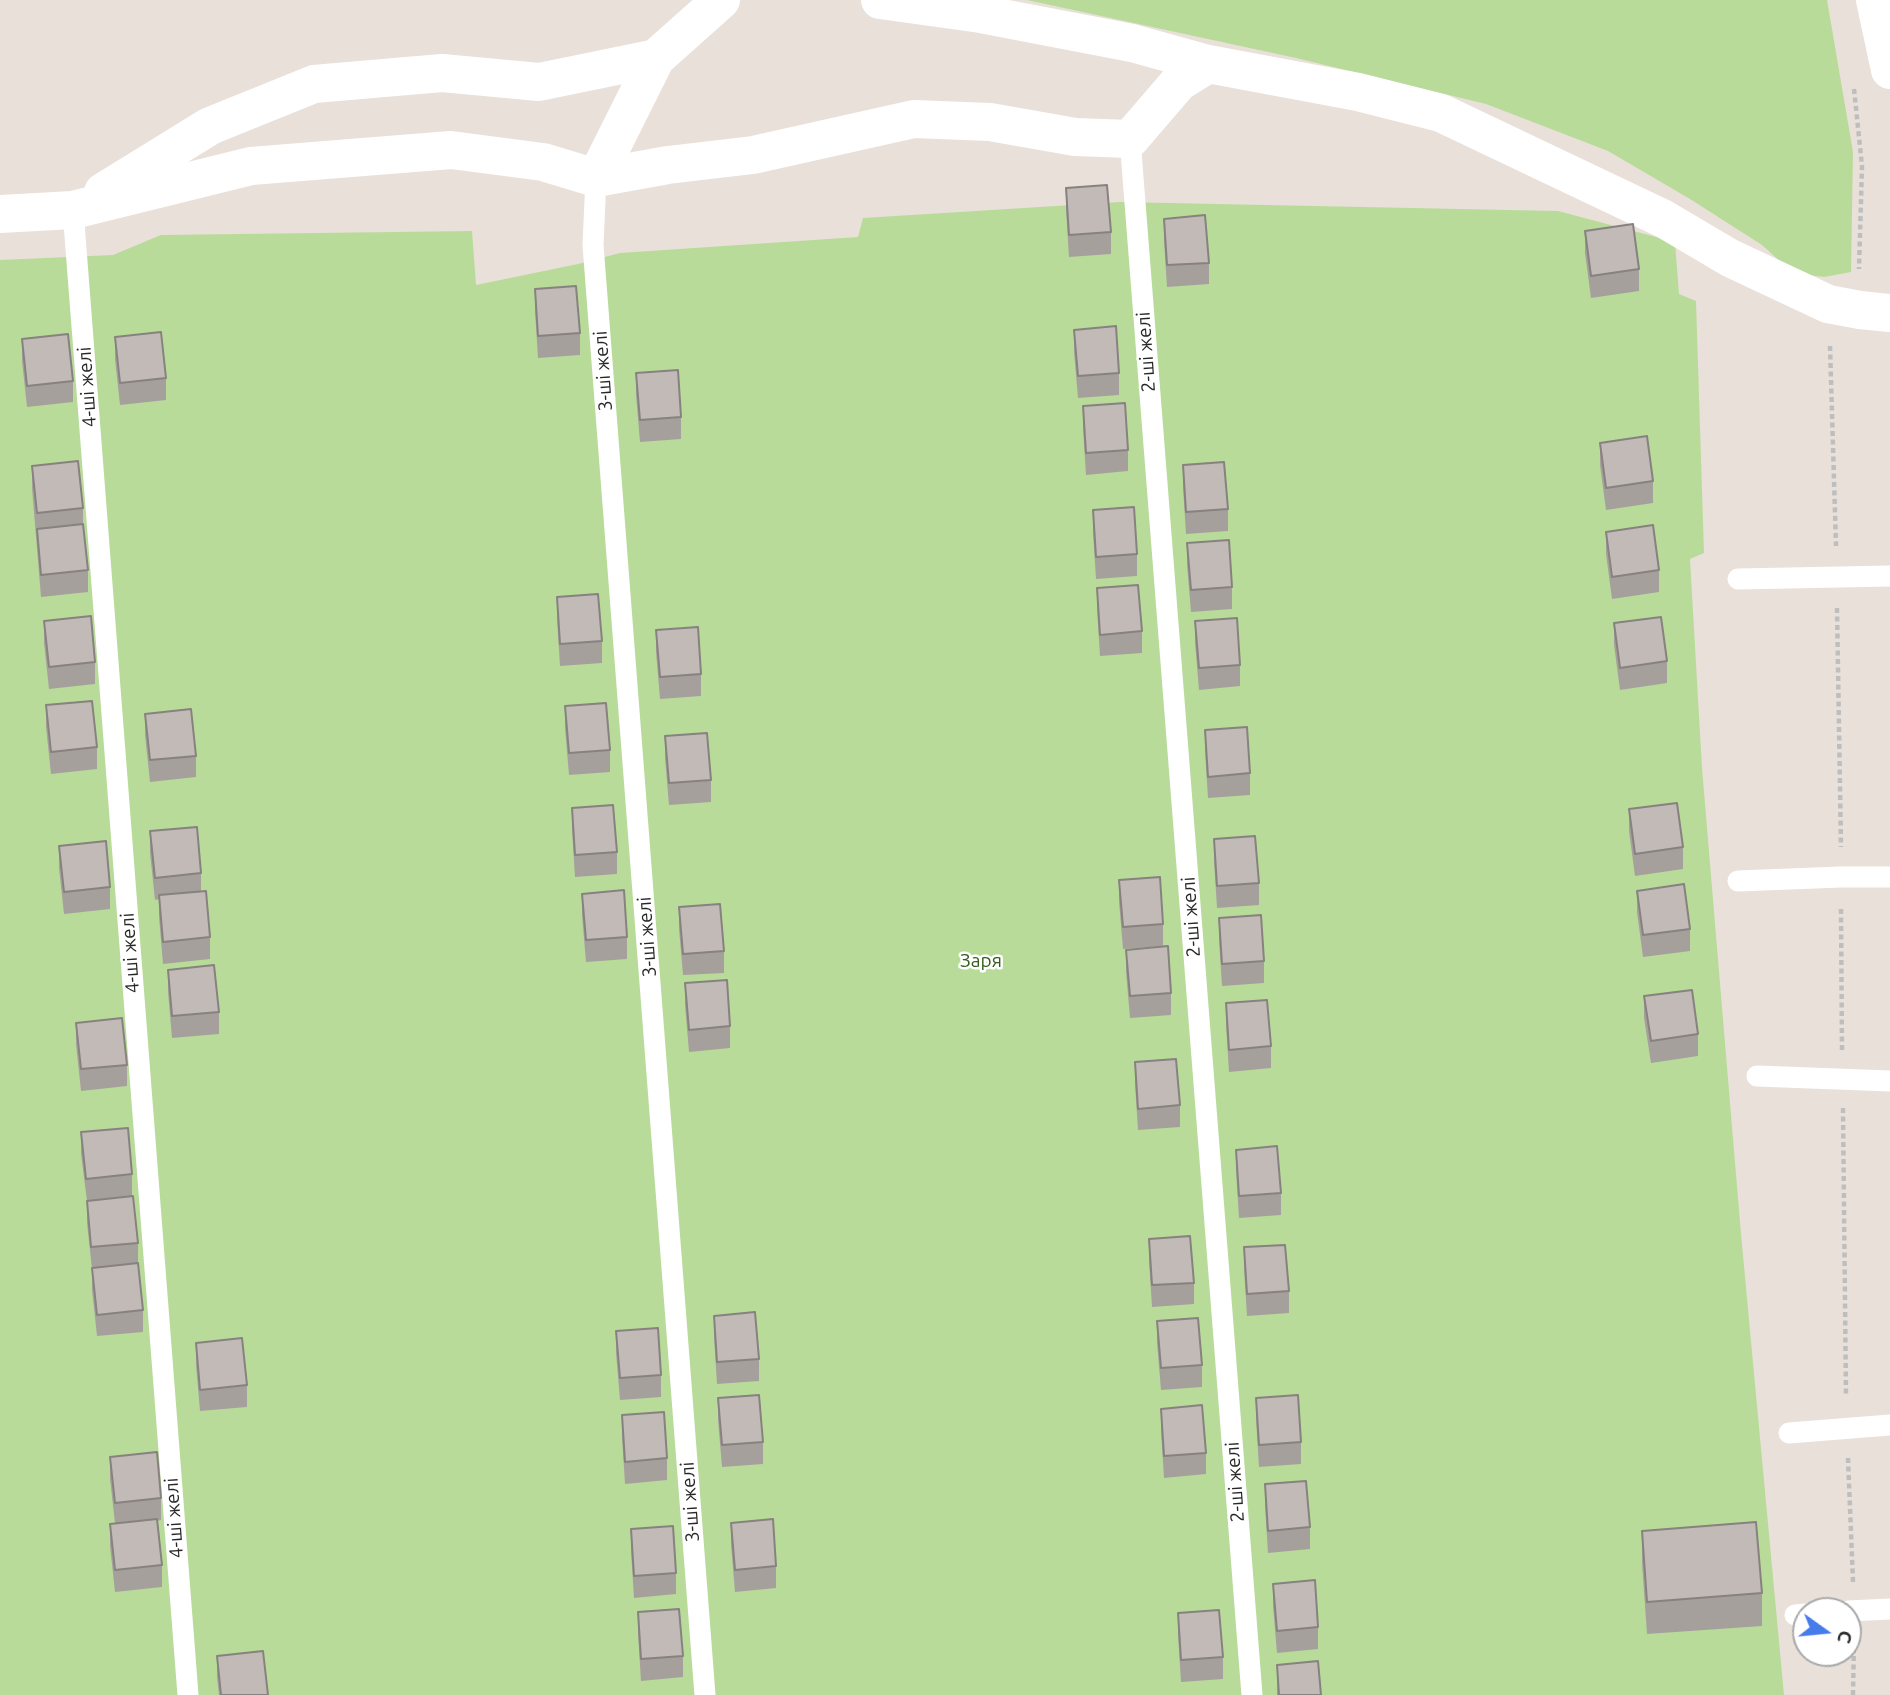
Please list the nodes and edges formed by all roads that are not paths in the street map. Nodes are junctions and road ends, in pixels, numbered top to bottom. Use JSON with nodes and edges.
{"nodes":[{"id":1,"x":721,"y":0,"type":"edge"},
{"id":2,"x":880,"y":0,"type":"edge"},
{"id":3,"x":1875,"y":0,"type":"edge"},
{"id":4,"x":656,"y":58,"type":"junction"},
{"id":5,"x":1208,"y":64,"type":"junction"},
{"id":6,"x":1890,"y":69,"type":"edge"},
{"id":7,"x":1129,"y":139,"type":"junction"},
{"id":8,"x":596,"y":178,"type":"junction"},
{"id":9,"x":73,"y":210,"type":"junction"},
{"id":10,"x":0,"y":215,"type":"edge"},
{"id":11,"x":1875,"y":311,"type":"edge"},
{"id":12,"x":1890,"y":576,"type":"edge"},
{"id":13,"x":1738,"y":579,"type":"dead end"},
{"id":14,"x":1890,"y":877,"type":"edge"},
{"id":15,"x":1738,"y":881,"type":"dead end"},
{"id":16,"x":1757,"y":1076,"type":"dead end"},
{"id":17,"x":1890,"y":1081,"type":"edge"},
{"id":18,"x":1890,"y":1425,"type":"edge"},
{"id":19,"x":1789,"y":1433,"type":"dead end"},
{"id":20,"x":1890,"y":1609,"type":"edge"},
{"id":21,"x":1862,"y":1610,"type":"edge"},
{"id":22,"x":188,"y":1695,"type":"edge"},
{"id":23,"x":705,"y":1695,"type":"edge"},
{"id":24,"x":1252,"y":1695,"type":"edge"}],
"edges":[{"from":1,"to":4,"type":"street"},
{"from":2,"to":5,"type":"street"},
{"from":3,"to":6,"type":"street"},
{"from":4,"to":8,"type":"street"},
{"from":4,"to":9,"type":"street"},
{"from":5,"to":7,"type":"street"},
{"from":5,"to":11,"type":"street"},
{"from":7,"to":8,"type":"street"},
{"from":7,"to":24,"type":"lane","name":"2-ші желі"},
{"from":8,"to":9,"type":"street"},
{"from":8,"to":23,"type":"lane","name":"3-ші желі"},
{"from":9,"to":10,"type":"street"},
{"from":9,"to":22,"type":"lane","name":"4-ші желі"},
{"from":12,"to":13,"type":"lane"},
{"from":14,"to":15,"type":"lane"},
{"from":16,"to":17,"type":"lane"},
{"from":18,"to":19,"type":"lane"},
{"from":20,"to":21,"type":"lane"}]}
